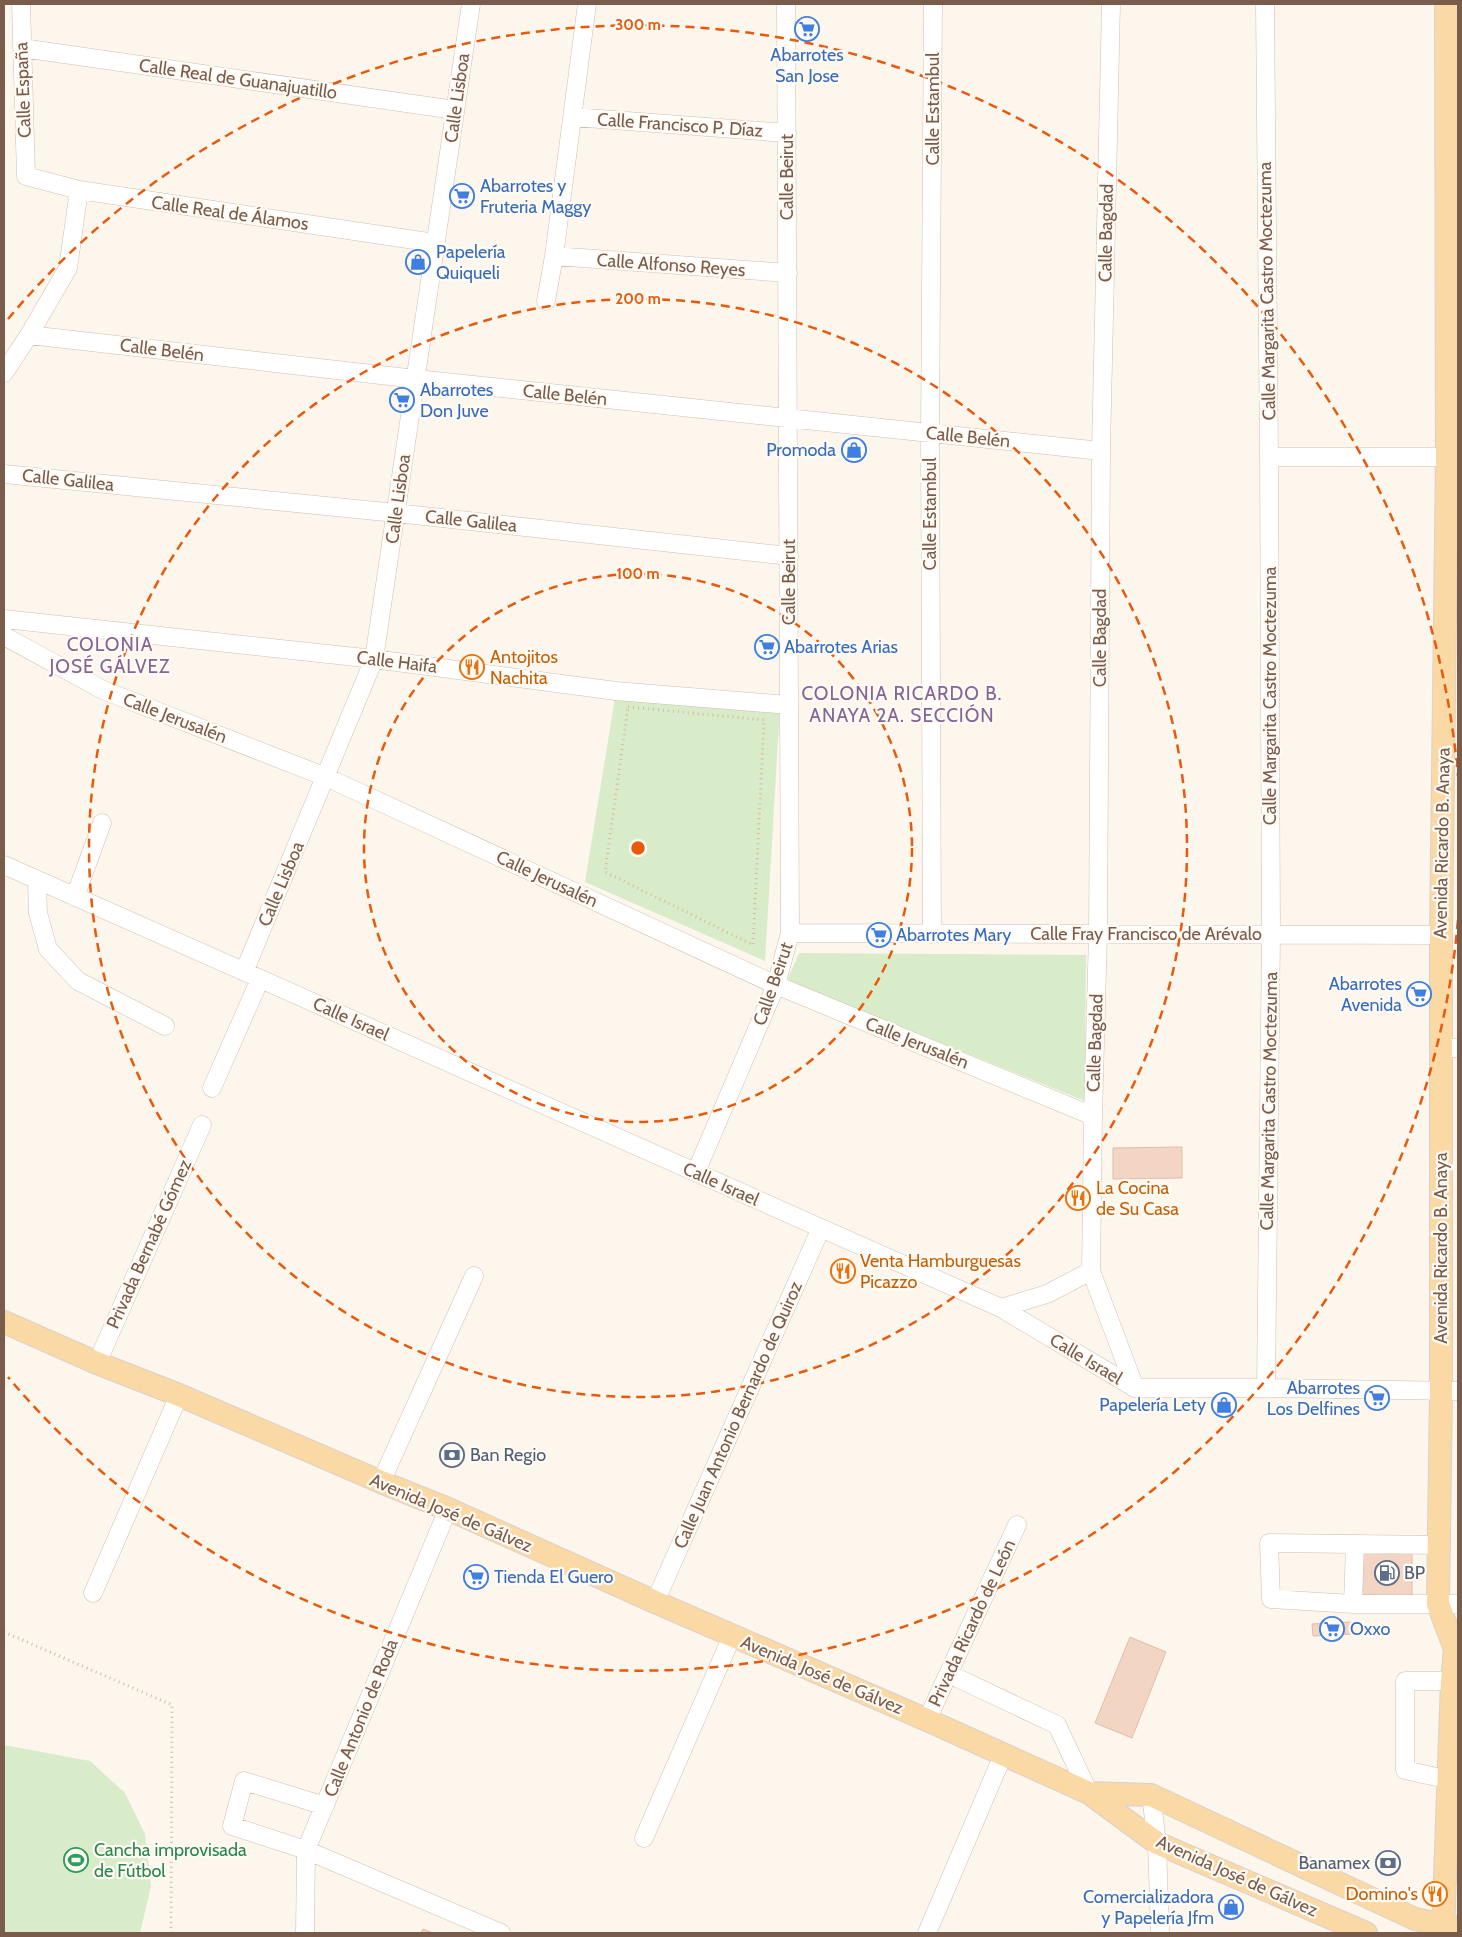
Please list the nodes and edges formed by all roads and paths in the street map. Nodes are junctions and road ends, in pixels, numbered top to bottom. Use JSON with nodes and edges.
{"nodes":[{"id":1,"x":21,"y":4,"type":"edge"},
{"id":2,"x":470,"y":4,"type":"edge"},
{"id":3,"x":587,"y":4,"type":"edge"},
{"id":4,"x":786,"y":4,"type":"edge"},
{"id":5,"x":933,"y":4,"type":"edge"},
{"id":6,"x":1111,"y":4,"type":"edge"},
{"id":7,"x":1265,"y":4,"type":"edge"},
{"id":8,"x":1446,"y":4,"type":"edge"},
{"id":9,"x":22,"y":48,"type":"junction"},
{"id":10,"x":455,"y":110,"type":"junction"},
{"id":11,"x":573,"y":117,"type":"junction"},
{"id":12,"x":787,"y":133,"type":"junction"},
{"id":13,"x":26,"y":176,"type":"joint"},
{"id":14,"x":1453,"y":188,"type":"edge"},
{"id":15,"x":79,"y":190,"type":"junction"},
{"id":16,"x":435,"y":243,"type":"junction"},
{"id":17,"x":554,"y":256,"type":"junction"},
{"id":18,"x":788,"y":273,"type":"junction"},
{"id":19,"x":546,"y":301,"type":"dead end"},
{"id":20,"x":29,"y":334,"type":"junction"},
{"id":21,"x":1452,"y":363,"type":"edge"},
{"id":22,"x":4,"y":373,"type":"edge"},
{"id":23,"x":416,"y":379,"type":"junction"},
{"id":24,"x":788,"y":418,"type":"junction"},
{"id":25,"x":930,"y":433,"type":"junction"},
{"id":26,"x":1101,"y":451,"type":"junction"},
{"id":27,"x":1269,"y":457,"type":"junction"},
{"id":28,"x":1446,"y":457,"type":"junction"},
{"id":29,"x":4,"y":474,"type":"edge"},
{"id":30,"x":396,"y":513,"type":"junction"},
{"id":31,"x":789,"y":556,"type":"junction"},
{"id":32,"x":4,"y":618,"type":"edge"},
{"id":33,"x":4,"y":636,"type":"edge"},
{"id":34,"x":374,"y":659,"type":"junction"},
{"id":35,"x":790,"y":706,"type":"junction"},
{"id":36,"x":764,"y":720,"type":"joint"},
{"id":37,"x":326,"y":777,"type":"junction"},
{"id":38,"x":102,"y":823,"type":"dead end"},
{"id":39,"x":4,"y":865,"type":"edge"},
{"id":40,"x":37,"y":880,"type":"junction"},
{"id":41,"x":75,"y":897,"type":"junction"},
{"id":42,"x":790,"y":933,"type":"junction"},
{"id":43,"x":932,"y":934,"type":"junction"},
{"id":44,"x":1098,"y":934,"type":"junction"},
{"id":45,"x":1271,"y":934,"type":"junction"},
{"id":46,"x":1441,"y":935,"type":"junction"},
{"id":47,"x":252,"y":975,"type":"junction"},
{"id":48,"x":776,"y":986,"type":"junction"},
{"id":49,"x":165,"y":1026,"type":"dead end"},
{"id":50,"x":1450,"y":1048,"type":"edge"},
{"id":51,"x":212,"y":1088,"type":"dead end"},
{"id":52,"x":1093,"y":1116,"type":"junction"},
{"id":53,"x":202,"y":1125,"type":"dead end"},
{"id":54,"x":696,"y":1172,"type":"junction"},
{"id":55,"x":820,"y":1228,"type":"junction"},
{"id":56,"x":1091,"y":1271,"type":"junction"},
{"id":57,"x":474,"y":1276,"type":"dead end"},
{"id":58,"x":1001,"y":1308,"type":"junction"},
{"id":59,"x":4,"y":1322,"type":"edge"},
{"id":60,"x":97,"y":1363,"type":"junction"},
{"id":61,"x":1135,"y":1388,"type":"junction"},
{"id":62,"x":1266,"y":1388,"type":"junction"},
{"id":63,"x":1450,"y":1391,"type":"edge"},
{"id":64,"x":179,"y":1396,"type":"junction"},
{"id":65,"x":381,"y":1482,"type":"junction"},
{"id":66,"x":448,"y":1509,"type":"junction"},
{"id":67,"x":1016,"y":1525,"type":"dead end"},
{"id":68,"x":1355,"y":1544,"type":"junction"},
{"id":69,"x":1438,"y":1545,"type":"junction"},
{"id":70,"x":93,"y":1593,"type":"dead end"},
{"id":71,"x":655,"y":1602,"type":"junction"},
{"id":72,"x":1353,"y":1604,"type":"junction"},
{"id":73,"x":1448,"y":1604,"type":"edge"},
{"id":74,"x":4,"y":1632,"type":"edge"},
{"id":75,"x":732,"y":1636,"type":"junction"},
{"id":76,"x":1457,"y":1645,"type":"edge"},
{"id":77,"x":949,"y":1674,"type":"junction"},
{"id":78,"x":1452,"y":1681,"type":"junction"},
{"id":79,"x":927,"y":1720,"type":"junction"},
{"id":80,"x":1003,"y":1754,"type":"junction"},
{"id":81,"x":1450,"y":1780,"type":"junction"},
{"id":82,"x":1089,"y":1794,"type":"junction"},
{"id":83,"x":1151,"y":1795,"type":"junction"},
{"id":84,"x":325,"y":1806,"type":"junction"},
{"id":85,"x":644,"y":1838,"type":"dead end"},
{"id":86,"x":1157,"y":1843,"type":"junction"},
{"id":87,"x":306,"y":1850,"type":"junction"},
{"id":88,"x":1448,"y":1929,"type":"edge"},
{"id":89,"x":170,"y":1933,"type":"edge"},
{"id":90,"x":305,"y":1933,"type":"edge"},
{"id":91,"x":501,"y":1933,"type":"edge"},
{"id":92,"x":927,"y":1933,"type":"edge"},
{"id":93,"x":1160,"y":1933,"type":"edge"},
{"id":94,"x":1366,"y":1933,"type":"edge"}],
"edges":[{"from":1,"to":9,"type":"street","name":"Calle España"},
{"from":2,"to":10,"type":"street","name":"Calle Lisboa"},
{"from":3,"to":11,"type":"street"},
{"from":4,"to":12,"type":"street","name":"Calle Beirut"},
{"from":5,"to":25,"type":"street","name":"Calle Estambul"},
{"from":6,"to":26,"type":"street","name":"Calle Bagdad"},
{"from":7,"to":27,"type":"street","name":"Calle Margarita Castro Moctezuma"},
{"from":8,"to":14,"type":"main road","name":"Avenida Ricardo B. Anaya"},
{"from":9,"to":10,"type":"street","name":"Calle Real de Guanajuatillo"},
{"from":9,"to":13,"type":"street","name":"Calle España"},
{"from":10,"to":16,"type":"street","name":"Calle Lisboa"},
{"from":11,"to":12,"type":"street","name":"Calle Francisco P. Díaz"},
{"from":11,"to":17,"type":"street"},
{"from":12,"to":18,"type":"street","name":"Calle Beirut"},
{"from":13,"to":15,"type":"street","name":"Calle Real de Álamos"},
{"from":14,"to":21,"type":"main road","name":"Avenida Ricardo B. Anaya"},
{"from":15,"to":16,"type":"street","name":"Calle Real de Álamos"},
{"from":15,"to":20,"type":"street"},
{"from":16,"to":23,"type":"street","name":"Calle Lisboa"},
{"from":17,"to":18,"type":"street","name":"Calle Alfonso Reyes"},
{"from":17,"to":19,"type":"street"},
{"from":18,"to":24,"type":"street","name":"Calle Beirut"},
{"from":20,"to":22,"type":"street"},
{"from":20,"to":23,"type":"street","name":"Calle Belén"},
{"from":21,"to":28,"type":"main road","name":"Avenida Ricardo B. Anaya"},
{"from":23,"to":24,"type":"street","name":"Calle Belén"},
{"from":23,"to":30,"type":"street","name":"Calle Lisboa"},
{"from":24,"to":25,"type":"street","name":"Calle Belén"},
{"from":24,"to":31,"type":"street","name":"Calle Beirut"},
{"from":25,"to":26,"type":"street","name":"Calle Belén"},
{"from":25,"to":43,"type":"street","name":"Calle Estambul"},
{"from":26,"to":44,"type":"street","name":"Calle Bagdad"},
{"from":27,"to":28,"type":"street"},
{"from":27,"to":45,"type":"street","name":"Calle Margarita Castro Moctezuma"},
{"from":28,"to":46,"type":"main road","name":"Avenida Ricardo B. Anaya"},
{"from":29,"to":30,"type":"street","name":"Calle Galilea"},
{"from":30,"to":31,"type":"street","name":"Calle Galilea"},
{"from":30,"to":34,"type":"street","name":"Calle Lisboa"},
{"from":31,"to":35,"type":"street","name":"Calle Beirut"},
{"from":32,"to":34,"type":"street","name":"Calle Haifa"},
{"from":33,"to":37,"type":"street","name":"Calle Jerusalén"},
{"from":34,"to":35,"type":"street","name":"Calle Haifa"},
{"from":34,"to":37,"type":"street","name":"Calle Lisboa"},
{"from":35,"to":42,"type":"street","name":"Calle Beirut"},
{"from":36,"to":36,"type":"path"},
{"from":37,"to":47,"type":"street","name":"Calle Lisboa"},
{"from":37,"to":48,"type":"street","name":"Calle Jerusalén"},
{"from":38,"to":41,"type":"street"},
{"from":39,"to":40,"type":"street","name":"Calle Israel"},
{"from":40,"to":41,"type":"street","name":"Calle Israel"},
{"from":40,"to":49,"type":"street"},
{"from":41,"to":47,"type":"street","name":"Calle Israel"},
{"from":42,"to":43,"type":"street","name":"Calle Fray Francisco de Arévalo"},
{"from":42,"to":48,"type":"street","name":"Calle Beirut"},
{"from":43,"to":44,"type":"street","name":"Calle Fray Francisco de Arévalo"},
{"from":44,"to":45,"type":"street","name":"Calle Fray Francisco de Arévalo"},
{"from":44,"to":52,"type":"street","name":"Calle Bagdad"},
{"from":45,"to":46,"type":"street","name":"Calle Fray Francisco de Arévalo"},
{"from":45,"to":62,"type":"street","name":"Calle Margarita Castro Moctezuma"},
{"from":46,"to":50,"type":"main road","name":"Avenida Ricardo B. Anaya"},
{"from":47,"to":51,"type":"street","name":"Calle Lisboa"},
{"from":47,"to":54,"type":"street","name":"Calle Israel"},
{"from":48,"to":52,"type":"street","name":"Calle Jerusalén"},
{"from":48,"to":54,"type":"street","name":"Calle Beirut"},
{"from":50,"to":63,"type":"main road","name":"Avenida Ricardo B. Anaya"},
{"from":52,"to":56,"type":"street","name":"Calle Bagdad"},
{"from":53,"to":60,"type":"street","name":"Privada Bernabé Gómez"},
{"from":54,"to":55,"type":"street","name":"Calle Israel"},
{"from":55,"to":58,"type":"street","name":"Calle Israel"},
{"from":55,"to":71,"type":"street","name":"Calle Juan Antonio Bernardo de Quiroz"},
{"from":56,"to":58,"type":"street"},
{"from":56,"to":61,"type":"street","name":"Calle Bagdad"},
{"from":57,"to":65,"type":"street"},
{"from":58,"to":61,"type":"street","name":"Calle Israel"},
{"from":59,"to":60,"type":"main road","name":"Avenida José de Gálvez"},
{"from":60,"to":64,"type":"main road","name":"Avenida José de Gálvez"},
{"from":61,"to":62,"type":"street","name":"Calle Israel"},
{"from":62,"to":63,"type":"street","name":"Calle Israel"},
{"from":63,"to":69,"type":"main road","name":"Avenida Ricardo B. Anaya"},
{"from":64,"to":65,"type":"main road","name":"Avenida José de Gálvez"},
{"from":64,"to":70,"type":"street"},
{"from":65,"to":66,"type":"main road","name":"Avenida José de Gálvez"},
{"from":66,"to":71,"type":"main road","name":"Avenida José de Gálvez"},
{"from":66,"to":84,"type":"street","name":"Calle Antonio de Roda"},
{"from":67,"to":77,"type":"street","name":"Privada Ricardo de León"},
{"from":68,"to":69,"type":"street"},
{"from":68,"to":72,"type":"street"},
{"from":68,"to":72,"type":"street"},
{"from":69,"to":73,"type":"main road","name":"Avenida Ricardo B. Anaya"},
{"from":71,"to":75,"type":"main road","name":"Avenida José de Gálvez"},
{"from":72,"to":73,"type":"street"},
{"from":73,"to":76,"type":"main road","name":"Avenida Ricardo B. Anaya"},
{"from":74,"to":89,"type":"path"},
{"from":75,"to":79,"type":"main road","name":"Avenida José de Gálvez"},
{"from":75,"to":85,"type":"street"},
{"from":76,"to":78,"type":"main road","name":"Avenida Ricardo B. Anaya"},
{"from":77,"to":79,"type":"street","name":"Privada Ricardo de León"},
{"from":77,"to":82,"type":"street"},
{"from":78,"to":81,"type":"main road","name":"Avenida Ricardo B. Anaya"},
{"from":78,"to":81,"type":"street"},
{"from":79,"to":80,"type":"main road","name":"Avenida José de Gálvez"},
{"from":80,"to":82,"type":"main road","name":"Avenida José de Gálvez"},
{"from":80,"to":92,"type":"street"},
{"from":81,"to":88,"type":"main road","name":"Avenida Ricardo B. Anaya"},
{"from":82,"to":83,"type":"main road","name":"Avenida José de Gálvez"},
{"from":82,"to":86,"type":"main road","name":"Avenida José de Gálvez"},
{"from":83,"to":86,"type":"street"},
{"from":83,"to":88,"type":"main road","name":"Avenida José de Gálvez"},
{"from":84,"to":87,"type":"street","name":"Calle Antonio de Roda"},
{"from":84,"to":87,"type":"street"},
{"from":86,"to":93,"type":"street"},
{"from":86,"to":94,"type":"main road","name":"Avenida José de Gálvez"},
{"from":87,"to":90,"type":"street","name":"Calle Antonio de Roda"},
{"from":87,"to":91,"type":"street"}]}
